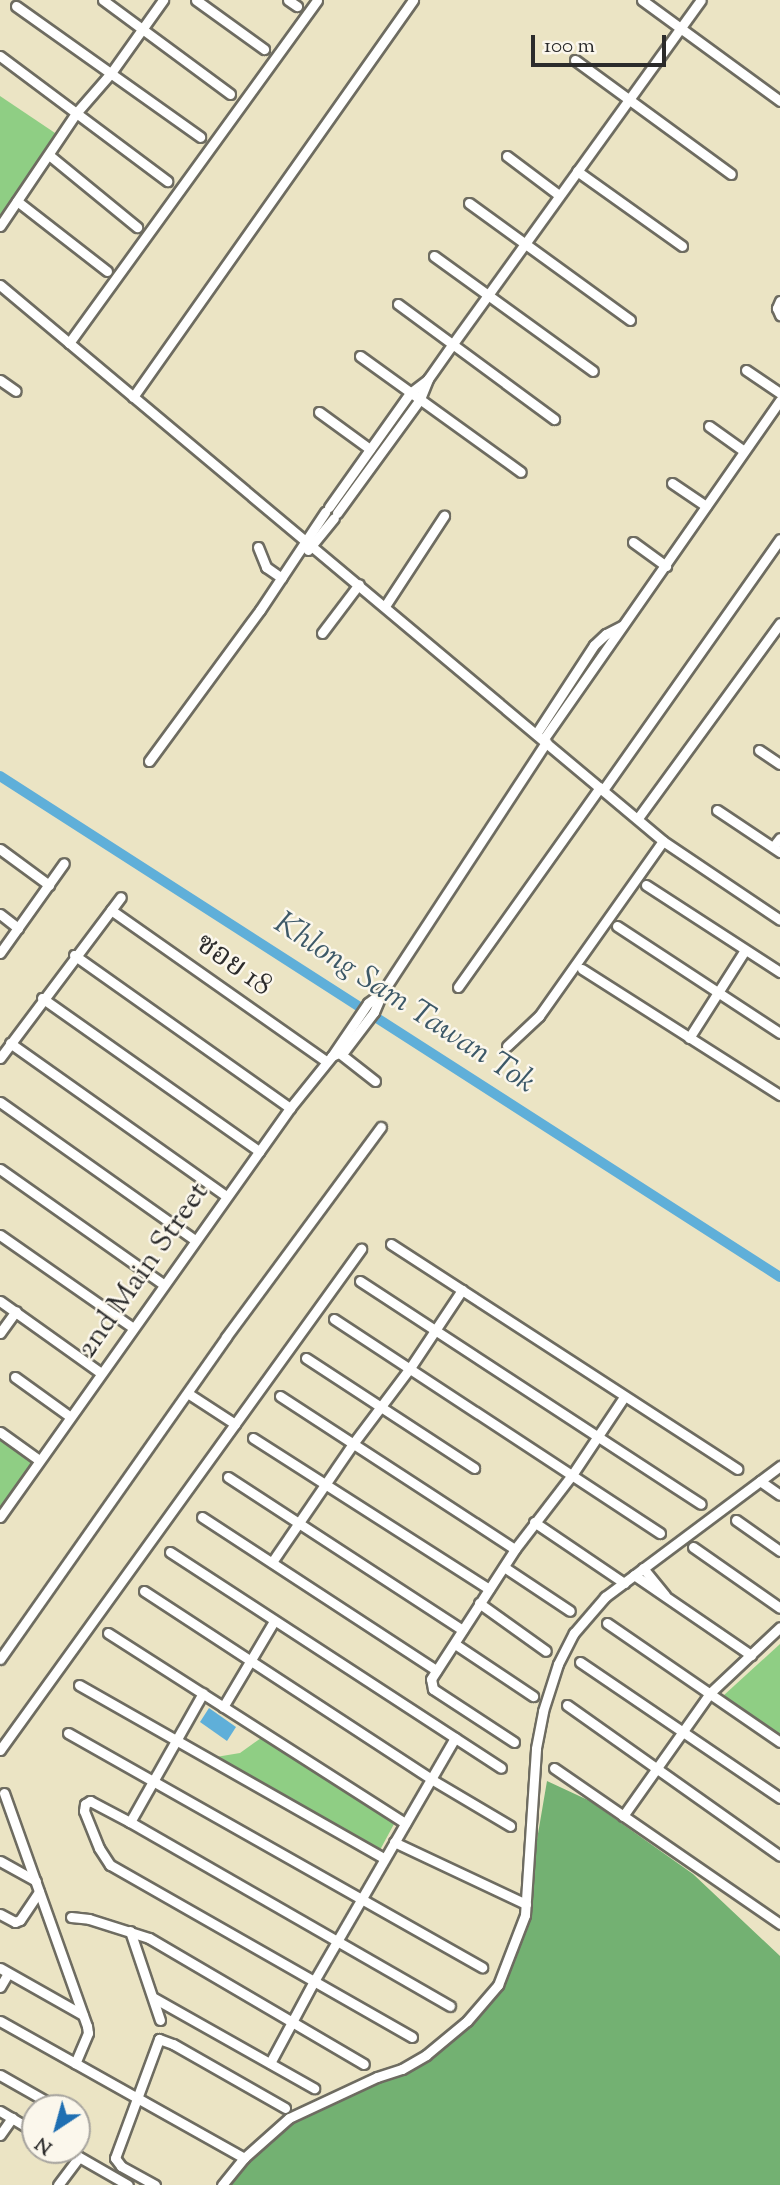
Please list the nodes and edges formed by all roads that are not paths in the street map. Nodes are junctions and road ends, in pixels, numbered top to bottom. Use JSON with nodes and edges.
{"nodes":[{"id":1,"x":103,"y":0,"type":"edge"},
{"id":2,"x":163,"y":0,"type":"edge"},
{"id":3,"x":197,"y":0,"type":"edge"},
{"id":4,"x":288,"y":0,"type":"edge"},
{"id":5,"x":317,"y":0,"type":"edge"},
{"id":6,"x":413,"y":0,"type":"edge"},
{"id":7,"x":642,"y":0,"type":"edge"},
{"id":8,"x":701,"y":0,"type":"edge"},
{"id":9,"x":16,"y":6,"type":"dead end"},
{"id":10,"x":297,"y":6,"type":"dead end"},
{"id":11,"x":143,"y":29,"type":"junction"},
{"id":12,"x":680,"y":29,"type":"junction"},
{"id":13,"x":264,"y":49,"type":"dead end"},
{"id":14,"x":2,"y":60,"type":"edge"},
{"id":15,"x":575,"y":60,"type":"dead end"},
{"id":16,"x":111,"y":73,"type":"junction"},
{"id":17,"x":230,"y":94,"type":"dead end"},
{"id":18,"x":629,"y":100,"type":"junction"},
{"id":19,"x":780,"y":101,"type":"edge"},
{"id":20,"x":77,"y":112,"type":"junction"},
{"id":21,"x":200,"y":137,"type":"dead end"},
{"id":22,"x":49,"y":155,"type":"junction"},
{"id":23,"x":507,"y":156,"type":"dead end"},
{"id":24,"x":577,"y":171,"type":"junction"},
{"id":25,"x":731,"y":174,"type":"dead end"},
{"id":26,"x":167,"y":181,"type":"dead end"},
{"id":27,"x":559,"y":195,"type":"junction"},
{"id":28,"x":17,"y":201,"type":"junction"},
{"id":29,"x":469,"y":203,"type":"dead end"},
{"id":30,"x":0,"y":226,"type":"edge"},
{"id":31,"x":137,"y":227,"type":"dead end"},
{"id":32,"x":525,"y":243,"type":"junction"},
{"id":33,"x":682,"y":246,"type":"dead end"},
{"id":34,"x":434,"y":256,"type":"dead end"},
{"id":35,"x":107,"y":271,"type":"dead end"},
{"id":36,"x":0,"y":285,"type":"edge"},
{"id":37,"x":489,"y":295,"type":"junction"},
{"id":38,"x":780,"y":301,"type":"edge"},
{"id":39,"x":398,"y":304,"type":"dead end"},
{"id":40,"x":780,"y":314,"type":"edge"},
{"id":41,"x":630,"y":320,"type":"dead end"},
{"id":42,"x":69,"y":343,"type":"junction"},
{"id":43,"x":452,"y":345,"type":"junction"},
{"id":44,"x":360,"y":356,"type":"dead end"},
{"id":45,"x":593,"y":370,"type":"dead end"},
{"id":46,"x":746,"y":370,"type":"dead end"},
{"id":47,"x":428,"y":379,"type":"junction"},
{"id":48,"x":0,"y":380,"type":"edge"},
{"id":49,"x":16,"y":391,"type":"dead end"},
{"id":50,"x":410,"y":393,"type":"junction"},
{"id":51,"x":780,"y":393,"type":"edge"},
{"id":52,"x":132,"y":397,"type":"junction"},
{"id":53,"x":420,"y":399,"type":"junction"},
{"id":54,"x":780,"y":400,"type":"edge"},
{"id":55,"x":319,"y":412,"type":"dead end"},
{"id":56,"x":554,"y":419,"type":"dead end"},
{"id":57,"x":709,"y":426,"type":"dead end"},
{"id":58,"x":370,"y":449,"type":"junction"},
{"id":59,"x":744,"y":451,"type":"junction"},
{"id":60,"x":521,"y":472,"type":"dead end"},
{"id":61,"x":672,"y":483,"type":"dead end"},
{"id":62,"x":706,"y":506,"type":"junction"},
{"id":63,"x":331,"y":513,"type":"junction"},
{"id":64,"x":444,"y":516,"type":"dead end"},
{"id":65,"x":780,"y":540,"type":"edge"},
{"id":66,"x":633,"y":542,"type":"dead end"},
{"id":67,"x":309,"y":543,"type":"junction"},
{"id":68,"x":258,"y":547,"type":"dead end"},
{"id":69,"x":666,"y":566,"type":"junction"},
{"id":70,"x":282,"y":578,"type":"junction"},
{"id":71,"x":359,"y":584,"type":"junction"},
{"id":72,"x":385,"y":606,"type":"junction"},
{"id":73,"x":780,"y":623,"type":"edge"},
{"id":74,"x":322,"y":633,"type":"dead end"},
{"id":75,"x":541,"y":739,"type":"junction"},
{"id":76,"x":759,"y":750,"type":"dead end"},
{"id":77,"x":149,"y":761,"type":"dead end"},
{"id":78,"x":780,"y":764,"type":"edge"},
{"id":79,"x":601,"y":788,"type":"junction"},
{"id":80,"x":717,"y":810,"type":"dead end"},
{"id":81,"x":638,"y":818,"type":"junction"},
{"id":82,"x":780,"y":838,"type":"edge"},
{"id":83,"x":663,"y":841,"type":"junction"},
{"id":84,"x":0,"y":849,"type":"edge"},
{"id":85,"x":777,"y":850,"type":"edge"},
{"id":86,"x":65,"y":863,"type":"dead end"},
{"id":87,"x":49,"y":885,"type":"junction"},
{"id":88,"x":646,"y":885,"type":"dead end"},
{"id":89,"x":121,"y":897,"type":"dead end"},
{"id":90,"x":111,"y":910,"type":"junction"},
{"id":91,"x":0,"y":914,"type":"edge"},
{"id":92,"x":780,"y":920,"type":"edge"},
{"id":93,"x":617,"y":926,"type":"dead end"},
{"id":94,"x":18,"y":928,"type":"junction"},
{"id":95,"x":746,"y":950,"type":"junction"},
{"id":96,"x":0,"y":953,"type":"edge"},
{"id":97,"x":74,"y":956,"type":"junction"},
{"id":98,"x":582,"y":969,"type":"dead end"},
{"id":99,"x":780,"y":972,"type":"edge"},
{"id":100,"x":458,"y":987,"type":"dead end"},
{"id":101,"x":718,"y":993,"type":"junction"},
{"id":102,"x":42,"y":998,"type":"junction"},
{"id":103,"x":780,"y":1033,"type":"edge"},
{"id":104,"x":689,"y":1038,"type":"junction"},
{"id":105,"x":10,"y":1043,"type":"junction"},
{"id":106,"x":507,"y":1046,"type":"dead end"},
{"id":107,"x":333,"y":1055,"type":"junction"},
{"id":108,"x":0,"y":1058,"type":"edge"},
{"id":109,"x":375,"y":1081,"type":"dead end"},
{"id":110,"x":780,"y":1095,"type":"edge"},
{"id":111,"x":0,"y":1102,"type":"edge"},
{"id":112,"x":290,"y":1108,"type":"junction"},
{"id":113,"x":382,"y":1127,"type":"dead end"},
{"id":114,"x":259,"y":1152,"type":"junction"},
{"id":115,"x":0,"y":1169,"type":"edge"},
{"id":116,"x":226,"y":1196,"type":"junction"},
{"id":117,"x":0,"y":1235,"type":"edge"},
{"id":118,"x":195,"y":1240,"type":"junction"},
{"id":119,"x":391,"y":1244,"type":"dead end"},
{"id":120,"x":361,"y":1249,"type":"dead end"},
{"id":121,"x":360,"y":1281,"type":"dead end"},
{"id":122,"x":163,"y":1284,"type":"junction"},
{"id":123,"x":461,"y":1290,"type":"junction"},
{"id":124,"x":0,"y":1301,"type":"edge"},
{"id":125,"x":16,"y":1311,"type":"junction"},
{"id":126,"x":334,"y":1319,"type":"dead end"},
{"id":127,"x":132,"y":1327,"type":"junction"},
{"id":128,"x":436,"y":1329,"type":"junction"},
{"id":129,"x":0,"y":1332,"type":"edge"},
{"id":130,"x":306,"y":1358,"type":"dead end"},
{"id":131,"x":410,"y":1368,"type":"junction"},
{"id":132,"x":101,"y":1373,"type":"junction"},
{"id":133,"x":15,"y":1377,"type":"dead end"},
{"id":134,"x":189,"y":1394,"type":"junction"},
{"id":135,"x":281,"y":1396,"type":"dead end"},
{"id":136,"x":624,"y":1397,"type":"junction"},
{"id":137,"x":381,"y":1406,"type":"junction"},
{"id":138,"x":69,"y":1416,"type":"junction"},
{"id":139,"x":235,"y":1424,"type":"junction"},
{"id":140,"x":0,"y":1432,"type":"edge"},
{"id":141,"x":598,"y":1435,"type":"junction"},
{"id":142,"x":253,"y":1438,"type":"dead end"},
{"id":143,"x":352,"y":1445,"type":"junction"},
{"id":144,"x":38,"y":1460,"type":"junction"},
{"id":145,"x":780,"y":1466,"type":"edge"},
{"id":146,"x":474,"y":1468,"type":"dead end"},
{"id":147,"x":737,"y":1469,"type":"dead end"},
{"id":148,"x":572,"y":1475,"type":"junction"},
{"id":149,"x":228,"y":1477,"type":"dead end"},
{"id":150,"x":760,"y":1481,"type":"junction"},
{"id":151,"x":325,"y":1484,"type":"junction"},
{"id":152,"x":780,"y":1495,"type":"edge"},
{"id":153,"x":701,"y":1504,"type":"dead end"},
{"id":154,"x":0,"y":1517,"type":"edge"},
{"id":155,"x":202,"y":1517,"type":"dead end"},
{"id":156,"x":736,"y":1520,"type":"dead end"},
{"id":157,"x":534,"y":1522,"type":"junction"},
{"id":158,"x":299,"y":1523,"type":"junction"},
{"id":159,"x":660,"y":1533,"type":"dead end"},
{"id":160,"x":693,"y":1547,"type":"dead end"},
{"id":161,"x":515,"y":1549,"type":"junction"},
{"id":162,"x":780,"y":1551,"type":"edge"},
{"id":163,"x":170,"y":1552,"type":"dead end"},
{"id":164,"x":272,"y":1562,"type":"junction"},
{"id":165,"x":504,"y":1567,"type":"junction"},
{"id":166,"x":643,"y":1569,"type":"junction"},
{"id":167,"x":634,"y":1575,"type":"junction"},
{"id":168,"x":624,"y":1583,"type":"junction"},
{"id":169,"x":489,"y":1589,"type":"junction"},
{"id":170,"x":144,"y":1591,"type":"dead end"},
{"id":171,"x":666,"y":1597,"type":"junction"},
{"id":172,"x":479,"y":1603,"type":"junction"},
{"id":173,"x":780,"y":1608,"type":"edge"},
{"id":174,"x":570,"y":1611,"type":"dead end"},
{"id":175,"x":274,"y":1621,"type":"junction"},
{"id":176,"x":607,"y":1623,"type":"dead end"},
{"id":177,"x":780,"y":1627,"type":"edge"},
{"id":178,"x":463,"y":1630,"type":"junction"},
{"id":179,"x":108,"y":1633,"type":"dead end"},
{"id":180,"x":455,"y":1644,"type":"junction"},
{"id":181,"x":547,"y":1651,"type":"dead end"},
{"id":182,"x":751,"y":1655,"type":"junction"},
{"id":183,"x":0,"y":1660,"type":"edge"},
{"id":184,"x":250,"y":1661,"type":"junction"},
{"id":185,"x":580,"y":1662,"type":"dead end"},
{"id":186,"x":436,"y":1670,"type":"junction"},
{"id":187,"x":79,"y":1685,"type":"dead end"},
{"id":188,"x":203,"y":1693,"type":"junction"},
{"id":189,"x":710,"y":1693,"type":"junction"},
{"id":190,"x":533,"y":1696,"type":"dead end"},
{"id":191,"x":567,"y":1705,"type":"dead end"},
{"id":192,"x":223,"y":1707,"type":"junction"},
{"id":193,"x":681,"y":1730,"type":"junction"},
{"id":194,"x":68,"y":1733,"type":"dead end"},
{"id":195,"x":455,"y":1738,"type":"junction"},
{"id":196,"x":176,"y":1741,"type":"junction"},
{"id":197,"x":514,"y":1742,"type":"dead end"},
{"id":198,"x":780,"y":1742,"type":"edge"},
{"id":199,"x":0,"y":1750,"type":"edge"},
{"id":200,"x":501,"y":1768,"type":"dead end"},
{"id":201,"x":554,"y":1768,"type":"dead end"},
{"id":202,"x":654,"y":1768,"type":"junction"},
{"id":203,"x":431,"y":1779,"type":"junction"},
{"id":204,"x":153,"y":1782,"type":"junction"},
{"id":205,"x":4,"y":1793,"type":"dead end"},
{"id":206,"x":780,"y":1798,"type":"edge"},
{"id":207,"x":623,"y":1815,"type":"junction"},
{"id":208,"x":130,"y":1822,"type":"junction"},
{"id":209,"x":405,"y":1823,"type":"junction"},
{"id":210,"x":510,"y":1826,"type":"dead end"},
{"id":211,"x":394,"y":1842,"type":"junction"},
{"id":212,"x":780,"y":1856,"type":"edge"},
{"id":213,"x":384,"y":1858,"type":"junction"},
{"id":214,"x":0,"y":1861,"type":"edge"},
{"id":215,"x":36,"y":1881,"type":"junction"},
{"id":216,"x":39,"y":1892,"type":"junction"},
{"id":217,"x":360,"y":1900,"type":"junction"},
{"id":218,"x":526,"y":1904,"type":"junction"},
{"id":219,"x":0,"y":1914,"type":"edge"},
{"id":220,"x":71,"y":1917,"type":"dead end"},
{"id":221,"x":780,"y":1924,"type":"edge"},
{"id":222,"x":130,"y":1931,"type":"junction"},
{"id":223,"x":337,"y":1941,"type":"junction"},
{"id":224,"x":482,"y":1967,"type":"dead end"},
{"id":225,"x":4,"y":1971,"type":"edge"},
{"id":226,"x":314,"y":1981,"type":"junction"},
{"id":227,"x":0,"y":1987,"type":"edge"},
{"id":228,"x":154,"y":1998,"type":"junction"},
{"id":229,"x":450,"y":2006,"type":"dead end"},
{"id":230,"x":83,"y":2015,"type":"junction"},
{"id":231,"x":160,"y":2020,"type":"dead end"},
{"id":232,"x":0,"y":2021,"type":"edge"},
{"id":233,"x":292,"y":2022,"type":"junction"},
{"id":234,"x":412,"y":2037,"type":"dead end"},
{"id":235,"x":75,"y":2063,"type":"junction"},
{"id":236,"x":270,"y":2063,"type":"junction"},
{"id":237,"x":364,"y":2064,"type":"dead end"},
{"id":238,"x":0,"y":2075,"type":"edge"},
{"id":239,"x":314,"y":2088,"type":"dead end"},
{"id":240,"x":33,"y":2094,"type":"edge"},
{"id":241,"x":139,"y":2099,"type":"junction"},
{"id":242,"x":285,"y":2108,"type":"dead end"},
{"id":243,"x":0,"y":2111,"type":"edge"},
{"id":244,"x":12,"y":2118,"type":"junction"},
{"id":245,"x":21,"y":2123,"type":"edge"},
{"id":246,"x":0,"y":2135,"type":"edge"},
{"id":247,"x":244,"y":2158,"type":"junction"},
{"id":248,"x":74,"y":2164,"type":"edge"},
{"id":249,"x":91,"y":2164,"type":"edge"},
{"id":250,"x":58,"y":2185,"type":"edge"},
{"id":251,"x":128,"y":2185,"type":"edge"},
{"id":252,"x":155,"y":2185,"type":"edge"},
{"id":253,"x":222,"y":2185,"type":"edge"}],
"edges":[{"from":1,"to":11,"type":"street"},
{"from":2,"to":11,"type":"street"},
{"from":3,"to":13,"type":"street"},
{"from":4,"to":10,"type":"street"},
{"from":5,"to":42,"type":"street"},
{"from":6,"to":52,"type":"street"},
{"from":7,"to":12,"type":"street"},
{"from":8,"to":12,"type":"street"},
{"from":9,"to":16,"type":"street"},
{"from":11,"to":16,"type":"street"},
{"from":11,"to":17,"type":"street"},
{"from":12,"to":18,"type":"street"},
{"from":12,"to":19,"type":"street"},
{"from":14,"to":20,"type":"street"},
{"from":15,"to":18,"type":"street"},
{"from":16,"to":20,"type":"street"},
{"from":16,"to":21,"type":"street"},
{"from":18,"to":24,"type":"street"},
{"from":18,"to":25,"type":"street"},
{"from":20,"to":22,"type":"street"},
{"from":20,"to":26,"type":"street"},
{"from":22,"to":28,"type":"street"},
{"from":22,"to":31,"type":"street"},
{"from":23,"to":27,"type":"street"},
{"from":24,"to":27,"type":"street"},
{"from":24,"to":33,"type":"street"},
{"from":27,"to":32,"type":"street"},
{"from":28,"to":30,"type":"street"},
{"from":28,"to":35,"type":"street"},
{"from":29,"to":32,"type":"street"},
{"from":32,"to":37,"type":"street"},
{"from":32,"to":41,"type":"street"},
{"from":34,"to":37,"type":"street"},
{"from":36,"to":42,"type":"street"},
{"from":37,"to":43,"type":"street"},
{"from":37,"to":45,"type":"street"},
{"from":38,"to":40,"type":"street"},
{"from":39,"to":43,"type":"street"},
{"from":42,"to":52,"type":"street"},
{"from":43,"to":47,"type":"street"},
{"from":43,"to":56,"type":"street"},
{"from":44,"to":50,"type":"street"},
{"from":46,"to":51,"type":"street"},
{"from":47,"to":50,"type":"street"},
{"from":47,"to":53,"type":"street"},
{"from":48,"to":49,"type":"street"},
{"from":50,"to":53,"type":"street"},
{"from":50,"to":58,"type":"street"},
{"from":52,"to":67,"type":"street"},
{"from":53,"to":60,"type":"street"},
{"from":53,"to":63,"type":"street"},
{"from":54,"to":59,"type":"street"},
{"from":55,"to":58,"type":"street"},
{"from":57,"to":59,"type":"street"},
{"from":58,"to":63,"type":"street"},
{"from":59,"to":62,"type":"street"},
{"from":61,"to":62,"type":"street"},
{"from":62,"to":69,"type":"street"},
{"from":63,"to":67,"type":"street"},
{"from":64,"to":72,"type":"street"},
{"from":65,"to":79,"type":"street"},
{"from":66,"to":69,"type":"street"},
{"from":67,"to":70,"type":"street"},
{"from":67,"to":71,"type":"street"},
{"from":68,"to":70,"type":"street"},
{"from":69,"to":75,"type":"street","name":"2nd Main Street"},
{"from":70,"to":77,"type":"street"},
{"from":71,"to":72,"type":"street"},
{"from":71,"to":74,"type":"street"},
{"from":72,"to":75,"type":"street"},
{"from":73,"to":81,"type":"street"},
{"from":75,"to":79,"type":"street"},
{"from":75,"to":107,"type":"street","name":"2nd Main Street"},
{"from":76,"to":78,"type":"street"},
{"from":79,"to":81,"type":"street"},
{"from":79,"to":100,"type":"street"},
{"from":80,"to":85,"type":"street"},
{"from":81,"to":83,"type":"street"},
{"from":82,"to":85,"type":"street"},
{"from":83,"to":92,"type":"street"},
{"from":83,"to":106,"type":"street"},
{"from":84,"to":87,"type":"street"},
{"from":86,"to":87,"type":"street"},
{"from":87,"to":94,"type":"street"},
{"from":88,"to":95,"type":"street"},
{"from":89,"to":90,"type":"street"},
{"from":90,"to":97,"type":"street"},
{"from":90,"to":107,"type":"street","name":"ซอย 18"},
{"from":91,"to":94,"type":"street"},
{"from":93,"to":101,"type":"street"},
{"from":94,"to":96,"type":"street"},
{"from":95,"to":99,"type":"street"},
{"from":95,"to":101,"type":"street"},
{"from":97,"to":102,"type":"street"},
{"from":97,"to":112,"type":"street"},
{"from":98,"to":104,"type":"street"},
{"from":101,"to":103,"type":"street"},
{"from":101,"to":104,"type":"street"},
{"from":102,"to":105,"type":"street"},
{"from":102,"to":114,"type":"street"},
{"from":104,"to":110,"type":"street"},
{"from":105,"to":108,"type":"street"},
{"from":105,"to":116,"type":"street"},
{"from":107,"to":109,"type":"street","name":"ซอย 18"},
{"from":107,"to":112,"type":"street","name":"2nd Main Street"},
{"from":111,"to":118,"type":"street"},
{"from":112,"to":114,"type":"street","name":"2nd Main Street"},
{"from":113,"to":134,"type":"street"},
{"from":114,"to":116,"type":"street","name":"2nd Main Street"},
{"from":115,"to":122,"type":"street"},
{"from":116,"to":118,"type":"street","name":"2nd Main Street"},
{"from":117,"to":127,"type":"street"},
{"from":118,"to":122,"type":"street","name":"2nd Main Street"},
{"from":119,"to":123,"type":"street"},
{"from":120,"to":139,"type":"street"},
{"from":121,"to":128,"type":"street"},
{"from":122,"to":127,"type":"street","name":"2nd Main Street"},
{"from":123,"to":128,"type":"street"},
{"from":123,"to":136,"type":"street"},
{"from":124,"to":125,"type":"street"},
{"from":125,"to":129,"type":"street"},
{"from":125,"to":132,"type":"street"},
{"from":126,"to":131,"type":"street"},
{"from":127,"to":132,"type":"street","name":"2nd Main Street"},
{"from":128,"to":131,"type":"street"},
{"from":128,"to":141,"type":"street"},
{"from":130,"to":137,"type":"street"},
{"from":131,"to":137,"type":"street"},
{"from":131,"to":148,"type":"street"},
{"from":132,"to":138,"type":"street","name":"2nd Main Street"},
{"from":133,"to":138,"type":"street"},
{"from":134,"to":139,"type":"street"},
{"from":134,"to":183,"type":"street"},
{"from":135,"to":143,"type":"street"},
{"from":136,"to":141,"type":"street"},
{"from":136,"to":147,"type":"street"},
{"from":137,"to":143,"type":"street"},
{"from":137,"to":146,"type":"street"},
{"from":138,"to":144,"type":"street","name":"2nd Main Street"},
{"from":139,"to":199,"type":"street"},
{"from":140,"to":144,"type":"street"},
{"from":141,"to":148,"type":"street"},
{"from":141,"to":153,"type":"street"},
{"from":142,"to":151,"type":"street"},
{"from":143,"to":151,"type":"street"},
{"from":143,"to":161,"type":"street"},
{"from":144,"to":154,"type":"street","name":"2nd Main Street"},
{"from":145,"to":150,"type":"street"},
{"from":148,"to":157,"type":"street"},
{"from":148,"to":159,"type":"street"},
{"from":149,"to":158,"type":"street"},
{"from":150,"to":152,"type":"street"},
{"from":150,"to":166,"type":"street"},
{"from":151,"to":158,"type":"street"},
{"from":151,"to":169,"type":"street"},
{"from":155,"to":164,"type":"street"},
{"from":156,"to":162,"type":"street"},
{"from":157,"to":161,"type":"street"},
{"from":157,"to":168,"type":"street"},
{"from":158,"to":164,"type":"street"},
{"from":158,"to":178,"type":"street"},
{"from":160,"to":173,"type":"street"},
{"from":161,"to":165,"type":"street"},
{"from":163,"to":175,"type":"street"},
{"from":164,"to":186,"type":"street"},
{"from":165,"to":169,"type":"street"},
{"from":165,"to":174,"type":"street"},
{"from":166,"to":167,"type":"street"},
{"from":166,"to":171,"type":"street"},
{"from":167,"to":168,"type":"street"},
{"from":167,"to":171,"type":"street"},
{"from":168,"to":218,"type":"street"},
{"from":169,"to":172,"type":"street"},
{"from":170,"to":184,"type":"street"},
{"from":171,"to":182,"type":"street"},
{"from":172,"to":178,"type":"street"},
{"from":172,"to":181,"type":"street"},
{"from":175,"to":184,"type":"street"},
{"from":175,"to":195,"type":"street"},
{"from":176,"to":189,"type":"street"},
{"from":177,"to":182,"type":"street"},
{"from":178,"to":180,"type":"street"},
{"from":179,"to":188,"type":"street"},
{"from":180,"to":186,"type":"street"},
{"from":180,"to":190,"type":"street"},
{"from":182,"to":189,"type":"street"},
{"from":184,"to":192,"type":"street"},
{"from":184,"to":203,"type":"street"},
{"from":185,"to":193,"type":"street"},
{"from":186,"to":197,"type":"street"},
{"from":187,"to":196,"type":"street"},
{"from":188,"to":192,"type":"street"},
{"from":188,"to":196,"type":"street"},
{"from":189,"to":193,"type":"street"},
{"from":189,"to":198,"type":"street"},
{"from":191,"to":202,"type":"street"},
{"from":192,"to":209,"type":"street"},
{"from":193,"to":202,"type":"street"},
{"from":193,"to":206,"type":"street"},
{"from":194,"to":204,"type":"street"},
{"from":195,"to":200,"type":"street"},
{"from":195,"to":203,"type":"street"},
{"from":196,"to":204,"type":"street"},
{"from":196,"to":213,"type":"street"},
{"from":201,"to":207,"type":"street"},
{"from":202,"to":207,"type":"street"},
{"from":202,"to":212,"type":"street"},
{"from":203,"to":209,"type":"street"},
{"from":203,"to":210,"type":"street"},
{"from":204,"to":208,"type":"street"},
{"from":204,"to":217,"type":"street"},
{"from":205,"to":215,"type":"street"},
{"from":207,"to":221,"type":"street"},
{"from":208,"to":223,"type":"street"},
{"from":208,"to":226,"type":"street"},
{"from":209,"to":211,"type":"street"},
{"from":211,"to":213,"type":"street"},
{"from":211,"to":218,"type":"street"},
{"from":213,"to":217,"type":"street"},
{"from":214,"to":215,"type":"street"},
{"from":215,"to":216,"type":"street"},
{"from":216,"to":219,"type":"street"},
{"from":216,"to":230,"type":"street"},
{"from":217,"to":223,"type":"street"},
{"from":217,"to":224,"type":"street"},
{"from":218,"to":247,"type":"street"},
{"from":220,"to":222,"type":"street"},
{"from":222,"to":228,"type":"street"},
{"from":222,"to":233,"type":"street"},
{"from":223,"to":226,"type":"street"},
{"from":223,"to":229,"type":"street"},
{"from":225,"to":227,"type":"street"},
{"from":225,"to":230,"type":"street"},
{"from":226,"to":233,"type":"street"},
{"from":226,"to":234,"type":"street"},
{"from":228,"to":231,"type":"street"},
{"from":228,"to":236,"type":"street"},
{"from":230,"to":235,"type":"street"},
{"from":232,"to":235,"type":"street"},
{"from":233,"to":236,"type":"street"},
{"from":233,"to":237,"type":"street"},
{"from":235,"to":241,"type":"street"},
{"from":236,"to":239,"type":"street"},
{"from":238,"to":240,"type":"street"},
{"from":241,"to":242,"type":"street"},
{"from":241,"to":247,"type":"street"},
{"from":241,"to":252,"type":"street"},
{"from":243,"to":244,"type":"street"},
{"from":244,"to":245,"type":"street"},
{"from":244,"to":246,"type":"street"},
{"from":247,"to":253,"type":"street"},
{"from":248,"to":250,"type":"street"},
{"from":249,"to":251,"type":"street"}]}
